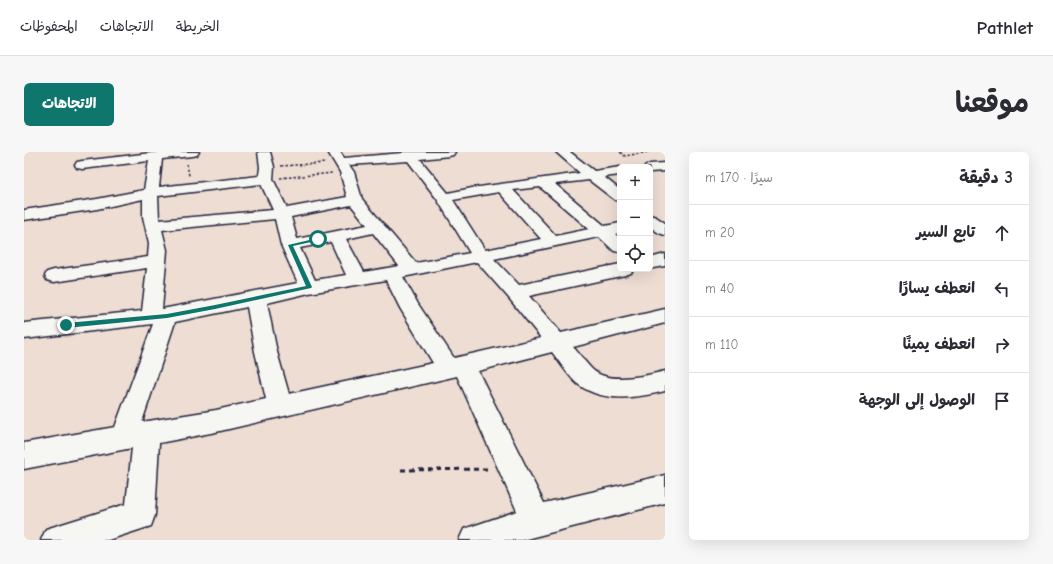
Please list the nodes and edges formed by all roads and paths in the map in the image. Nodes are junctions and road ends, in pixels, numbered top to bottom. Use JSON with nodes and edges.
{"nodes":[{"id":1,"x":264,"y":152,"type":"edge"},
{"id":2,"x":448,"y":152,"type":"edge"},
{"id":3,"x":562,"y":152,"type":"edge"},
{"id":4,"x":620,"y":152,"type":"edge"},
{"id":5,"x":648,"y":152,"type":"edge"},
{"id":6,"x":181,"y":153,"type":"edge"},
{"id":7,"x":410,"y":154,"type":"edge"},
{"id":8,"x":156,"y":157,"type":"junction"},
{"id":9,"x":664,"y":159,"type":"edge"},
{"id":10,"x":340,"y":162,"type":"edge"},
{"id":11,"x":82,"y":165,"type":"dead end"},
{"id":12,"x":653,"y":166,"type":"edge"},
{"id":13,"x":617,"y":171,"type":"edge"},
{"id":14,"x":266,"y":173,"type":"junction"},
{"id":15,"x":589,"y":175,"type":"junction"},
{"id":16,"x":543,"y":182,"type":"junction"},
{"id":17,"x":191,"y":187,"type":"junction"},
{"id":18,"x":503,"y":188,"type":"junction"},
{"id":19,"x":151,"y":193,"type":"junction"},
{"id":20,"x":617,"y":195,"type":"edge"},
{"id":21,"x":444,"y":198,"type":"junction"},
{"id":22,"x":355,"y":200,"type":"junction"},
{"id":23,"x":282,"y":214,"type":"junction"},
{"id":24,"x":24,"y":215,"type":"edge"},
{"id":25,"x":152,"y":226,"type":"junction"},
{"id":26,"x":376,"y":228,"type":"junction"},
{"id":27,"x":617,"y":229,"type":"edge"},
{"id":28,"x":603,"y":231,"type":"junction"},
{"id":29,"x":336,"y":236,"type":"junction"},
{"id":30,"x":553,"y":242,"type":"junction"},
{"id":31,"x":617,"y":244,"type":"edge"},
{"id":32,"x":290,"y":245,"type":"junction"},
{"id":33,"x":480,"y":255,"type":"junction"},
{"id":34,"x":665,"y":260,"type":"edge"},
{"id":35,"x":156,"y":261,"type":"junction"},
{"id":36,"x":653,"y":263,"type":"edge"},
{"id":37,"x":412,"y":270,"type":"junction"},
{"id":38,"x":617,"y":271,"type":"edge"},
{"id":39,"x":391,"y":273,"type":"junction"},
{"id":40,"x":54,"y":276,"type":"dead end"},
{"id":41,"x":358,"y":279,"type":"junction"},
{"id":42,"x":309,"y":287,"type":"junction"},
{"id":43,"x":515,"y":292,"type":"junction"},
{"id":44,"x":256,"y":299,"type":"junction"},
{"id":45,"x":159,"y":316,"type":"junction"},
{"id":46,"x":665,"y":316,"type":"edge"},
{"id":47,"x":24,"y":331,"type":"edge"},
{"id":48,"x":558,"y":343,"type":"junction"},
{"id":49,"x":456,"y":366,"type":"junction"},
{"id":50,"x":665,"y":381,"type":"edge"},
{"id":51,"x":280,"y":405,"type":"junction"},
{"id":52,"x":136,"y":435,"type":"junction"},
{"id":53,"x":24,"y":456,"type":"edge"},
{"id":54,"x":513,"y":468,"type":"junction"},
{"id":55,"x":401,"y":470,"type":"dead end"},
{"id":56,"x":665,"y":489,"type":"edge"},
{"id":57,"x":536,"y":520,"type":"junction"},
{"id":58,"x":57,"y":540,"type":"edge"},
{"id":59,"x":475,"y":540,"type":"edge"}],
"edges":[{"from":1,"to":14,"type":"street"},
{"from":2,"to":7,"type":"street"},
{"from":3,"to":15,"type":"street"},
{"from":4,"to":5,"type":"path"},
{"from":6,"to":8,"type":"street"},
{"from":6,"to":17,"type":"path"},
{"from":7,"to":10,"type":"street"},
{"from":7,"to":21,"type":"street"},
{"from":8,"to":11,"type":"street"},
{"from":8,"to":19,"type":"street"},
{"from":9,"to":12,"type":"street"},
{"from":10,"to":14,"type":"path"},
{"from":10,"to":14,"type":"path"},
{"from":10,"to":22,"type":"street"},
{"from":13,"to":15,"type":"street"},
{"from":14,"to":17,"type":"street"},
{"from":14,"to":23,"type":"street"},
{"from":15,"to":16,"type":"street"},
{"from":15,"to":20,"type":"street"},
{"from":16,"to":18,"type":"street"},
{"from":16,"to":28,"type":"street"},
{"from":17,"to":19,"type":"street"},
{"from":18,"to":21,"type":"street"},
{"from":18,"to":30,"type":"street"},
{"from":19,"to":24,"type":"street"},
{"from":19,"to":25,"type":"street"},
{"from":21,"to":33,"type":"street"},
{"from":22,"to":23,"type":"street"},
{"from":22,"to":26,"type":"street"},
{"from":23,"to":25,"type":"street"},
{"from":23,"to":32,"type":"street"},
{"from":25,"to":35,"type":"street"},
{"from":26,"to":29,"type":"street"},
{"from":26,"to":37,"type":"street"},
{"from":27,"to":28,"type":"street"},
{"from":28,"to":30,"type":"street"},
{"from":28,"to":31,"type":"street"},
{"from":29,"to":32,"type":"street"},
{"from":29,"to":41,"type":"street"},
{"from":30,"to":33,"type":"street"},
{"from":32,"to":42,"type":"street"},
{"from":33,"to":37,"type":"street"},
{"from":33,"to":43,"type":"street"},
{"from":34,"to":36,"type":"street"},
{"from":35,"to":40,"type":"street"},
{"from":35,"to":45,"type":"street"},
{"from":37,"to":39,"type":"street"},
{"from":38,"to":43,"type":"street"},
{"from":39,"to":41,"type":"street"},
{"from":39,"to":49,"type":"street"},
{"from":41,"to":42,"type":"street"},
{"from":42,"to":44,"type":"street"},
{"from":43,"to":48,"type":"street"},
{"from":44,"to":45,"type":"street"},
{"from":44,"to":51,"type":"street"},
{"from":45,"to":47,"type":"street"},
{"from":45,"to":52,"type":"street"},
{"from":46,"to":48,"type":"street"},
{"from":48,"to":49,"type":"street"},
{"from":48,"to":50,"type":"street"},
{"from":49,"to":51,"type":"street"},
{"from":49,"to":54,"type":"street"},
{"from":51,"to":52,"type":"street"},
{"from":52,"to":53,"type":"street"},
{"from":52,"to":58,"type":"street"},
{"from":54,"to":55,"type":"path"},
{"from":54,"to":57,"type":"street"},
{"from":56,"to":57,"type":"street"},
{"from":57,"to":59,"type":"street"}]}
